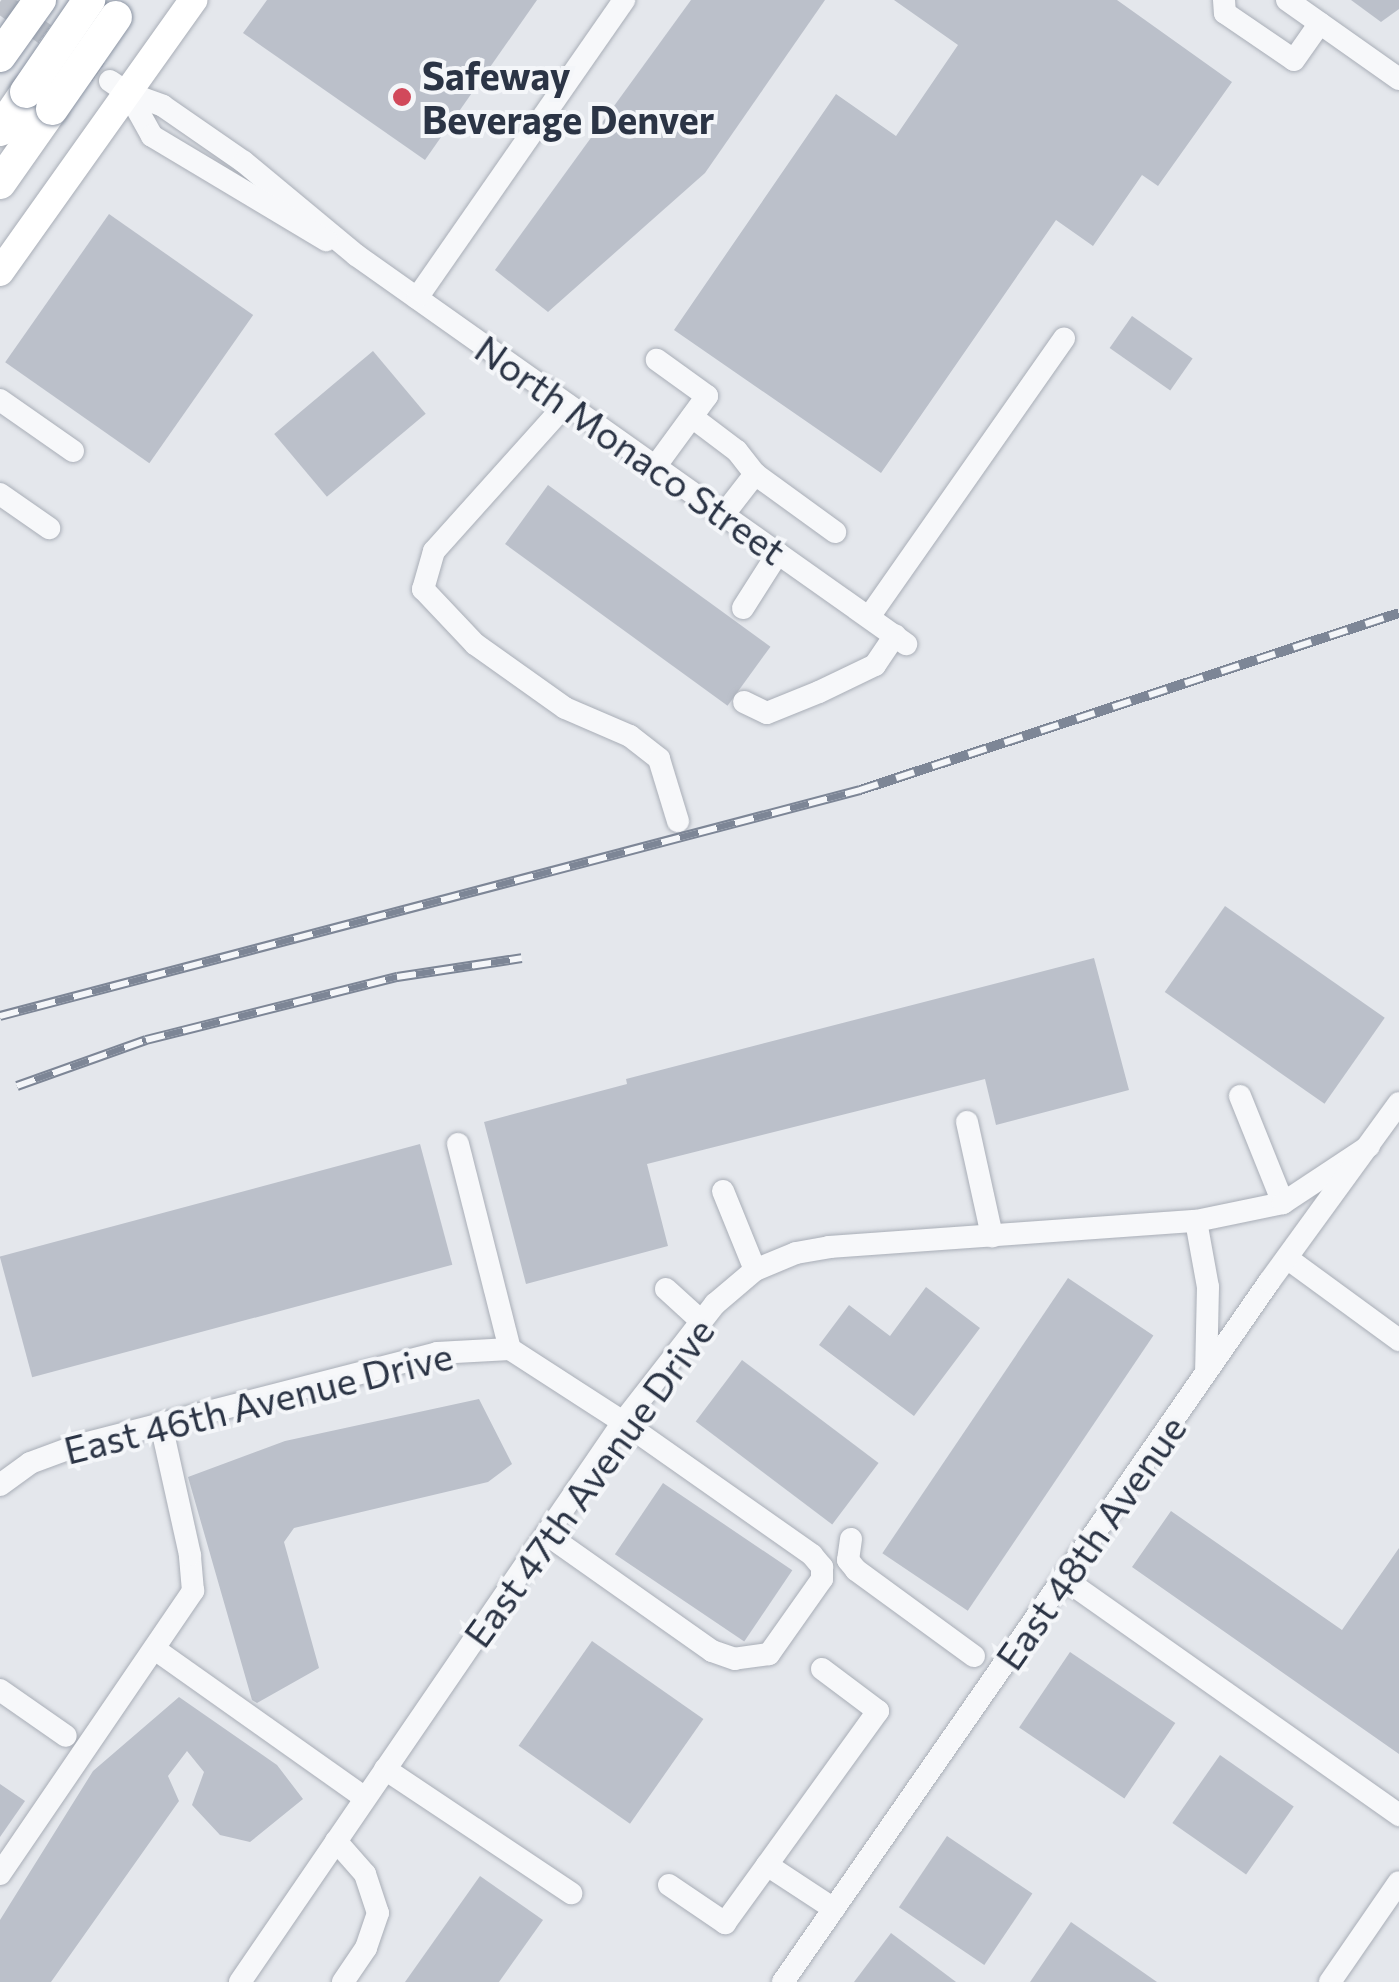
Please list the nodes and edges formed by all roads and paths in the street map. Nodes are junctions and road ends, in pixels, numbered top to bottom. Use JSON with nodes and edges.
{"nodes":[{"id":1,"x":40,"y":0,"type":"edge"},
{"id":2,"x":192,"y":0,"type":"edge"},
{"id":3,"x":624,"y":0,"type":"edge"},
{"id":4,"x":1224,"y":0,"type":"edge"},
{"id":5,"x":1287,"y":0,"type":"edge"},
{"id":6,"x":110,"y":6,"type":"edge"},
{"id":7,"x":1320,"y":23,"type":"junction"},
{"id":8,"x":0,"y":56,"type":"edge"},
{"id":9,"x":1399,"y":79,"type":"edge"},
{"id":10,"x":119,"y":87,"type":"junction"},
{"id":11,"x":39,"y":100,"type":"junction"},
{"id":12,"x":0,"y":130,"type":"edge"},
{"id":13,"x":0,"y":183,"type":"edge"},
{"id":14,"x":0,"y":272,"type":"edge"},
{"id":15,"x":417,"y":298,"type":"junction"},
{"id":16,"x":1064,"y":340,"type":"dead end"},
{"id":17,"x":657,"y":360,"type":"dead end"},
{"id":18,"x":0,"y":400,"type":"edge"},
{"id":19,"x":566,"y":404,"type":"junction"},
{"id":20,"x":692,"y":418,"type":"junction"},
{"id":21,"x":73,"y":452,"type":"dead end"},
{"id":22,"x":655,"y":467,"type":"junction"},
{"id":23,"x":755,"y":474,"type":"junction"},
{"id":24,"x":0,"y":494,"type":"edge"},
{"id":25,"x":724,"y":514,"type":"junction"},
{"id":26,"x":48,"y":528,"type":"dead end"},
{"id":27,"x":835,"y":532,"type":"dead end"},
{"id":28,"x":778,"y":553,"type":"junction"},
{"id":29,"x":743,"y":608,"type":"dead end"},
{"id":30,"x":869,"y":617,"type":"junction"},
{"id":31,"x":744,"y":702,"type":"dead end"},
{"id":32,"x":678,"y":821,"type":"dead end"},
{"id":33,"x":1240,"y":1096,"type":"dead end"},
{"id":34,"x":1399,"y":1103,"type":"edge"},
{"id":35,"x":967,"y":1122,"type":"dead end"},
{"id":36,"x":458,"y":1144,"type":"dead end"},
{"id":37,"x":1369,"y":1146,"type":"junction"},
{"id":38,"x":723,"y":1191,"type":"dead end"},
{"id":39,"x":1283,"y":1203,"type":"junction"},
{"id":40,"x":1196,"y":1221,"type":"junction"},
{"id":41,"x":992,"y":1236,"type":"junction"},
{"id":42,"x":1287,"y":1258,"type":"junction"},
{"id":43,"x":755,"y":1270,"type":"junction"},
{"id":44,"x":666,"y":1289,"type":"dead end"},
{"id":45,"x":702,"y":1321,"type":"junction"},
{"id":46,"x":1399,"y":1340,"type":"edge"},
{"id":47,"x":510,"y":1350,"type":"junction"},
{"id":48,"x":1206,"y":1374,"type":"junction"},
{"id":49,"x":623,"y":1422,"type":"junction"},
{"id":50,"x":161,"y":1424,"type":"junction"},
{"id":51,"x":0,"y":1485,"type":"edge"},
{"id":52,"x":546,"y":1534,"type":"junction"},
{"id":53,"x":851,"y":1538,"type":"dead end"},
{"id":54,"x":1066,"y":1580,"type":"junction"},
{"id":55,"x":156,"y":1650,"type":"junction"},
{"id":56,"x":974,"y":1656,"type":"dead end"},
{"id":57,"x":822,"y":1668,"type":"dead end"},
{"id":58,"x":0,"y":1690,"type":"edge"},
{"id":59,"x":66,"y":1736,"type":"dead end"},
{"id":60,"x":386,"y":1769,"type":"junction"},
{"id":61,"x":366,"y":1798,"type":"junction"},
{"id":62,"x":1399,"y":1814,"type":"edge"},
{"id":63,"x":336,"y":1840,"type":"junction"},
{"id":64,"x":766,"y":1866,"type":"junction"},
{"id":65,"x":0,"y":1874,"type":"edge"},
{"id":66,"x":1399,"y":1882,"type":"edge"},
{"id":67,"x":668,"y":1885,"type":"dead end"},
{"id":68,"x":571,"y":1893,"type":"dead end"},
{"id":69,"x":834,"y":1909,"type":"junction"},
{"id":70,"x":240,"y":1982,"type":"edge"},
{"id":71,"x":342,"y":1982,"type":"edge"},
{"id":72,"x":783,"y":1982,"type":"edge"},
{"id":73,"x":1330,"y":1982,"type":"edge"}],
"edges":[{"from":1,"to":8,"type":"highway","bridge":true},
{"from":2,"to":10,"type":"main road"},
{"from":3,"to":15,"type":"street"},
{"from":4,"to":7,"type":"street"},
{"from":5,"to":7,"type":"street"},
{"from":6,"to":11,"type":"highway","bridge":true},
{"from":7,"to":9,"type":"street"},
{"from":10,"to":14,"type":"main road"},
{"from":10,"to":15,"type":"street","name":"North Monaco Street"},
{"from":11,"to":12,"type":"highway"},
{"from":11,"to":13,"type":"highway"},
{"from":15,"to":19,"type":"street","name":"North Monaco Street"},
{"from":16,"to":30,"type":"street"},
{"from":17,"to":20,"type":"street"},
{"from":18,"to":21,"type":"street"},
{"from":19,"to":22,"type":"street","name":"North Monaco Street"},
{"from":19,"to":32,"type":"street"},
{"from":20,"to":22,"type":"street"},
{"from":20,"to":23,"type":"street"},
{"from":22,"to":25,"type":"street","name":"North Monaco Street"},
{"from":23,"to":25,"type":"street"},
{"from":23,"to":27,"type":"street"},
{"from":24,"to":26,"type":"street"},
{"from":25,"to":28,"type":"street","name":"North Monaco Street"},
{"from":28,"to":29,"type":"street"},
{"from":28,"to":30,"type":"street","name":"North Monaco Street"},
{"from":30,"to":31,"type":"street","name":"North Monaco Street"},
{"from":33,"to":39,"type":"street"},
{"from":34,"to":37,"type":"street","name":"East 48th Avenue"},
{"from":35,"to":41,"type":"street"},
{"from":36,"to":47,"type":"street"},
{"from":37,"to":39,"type":"street","name":"East 47th Avenue Drive"},
{"from":37,"to":42,"type":"street","name":"East 48th Avenue"},
{"from":38,"to":43,"type":"street"},
{"from":39,"to":40,"type":"street","name":"East 47th Avenue Drive"},
{"from":40,"to":41,"type":"street","name":"East 47th Avenue Drive"},
{"from":40,"to":48,"type":"street"},
{"from":41,"to":43,"type":"street","name":"East 47th Avenue Drive"},
{"from":42,"to":46,"type":"street"},
{"from":42,"to":48,"type":"street","name":"East 48th Avenue"},
{"from":43,"to":45,"type":"street","name":"East 47th Avenue Drive"},
{"from":44,"to":45,"type":"street"},
{"from":45,"to":49,"type":"street","name":"East 47th Avenue Drive"},
{"from":47,"to":49,"type":"street"},
{"from":47,"to":50,"type":"street","name":"East 46th Avenue Drive"},
{"from":48,"to":54,"type":"street","name":"East 48th Avenue"},
{"from":49,"to":52,"type":"street","name":"East 47th Avenue Drive"},
{"from":49,"to":52,"type":"street"},
{"from":50,"to":51,"type":"street","name":"East 46th Avenue Drive"},
{"from":50,"to":55,"type":"street"},
{"from":52,"to":60,"type":"street","name":"East 47th Avenue Drive"},
{"from":53,"to":56,"type":"street"},
{"from":54,"to":62,"type":"street"},
{"from":54,"to":69,"type":"street","name":"East 48th Avenue"},
{"from":55,"to":61,"type":"street"},
{"from":55,"to":65,"type":"street"},
{"from":57,"to":64,"type":"street"},
{"from":58,"to":59,"type":"street"},
{"from":60,"to":61,"type":"street","name":"East 47th Avenue Drive"},
{"from":60,"to":68,"type":"street"},
{"from":61,"to":63,"type":"street","name":"East 47th Avenue Drive"},
{"from":63,"to":70,"type":"street","name":"East 47th Avenue Drive"},
{"from":63,"to":71,"type":"street"},
{"from":64,"to":67,"type":"street"},
{"from":64,"to":69,"type":"street"},
{"from":66,"to":73,"type":"street"},
{"from":69,"to":72,"type":"street","name":"East 48th Avenue"}]}
